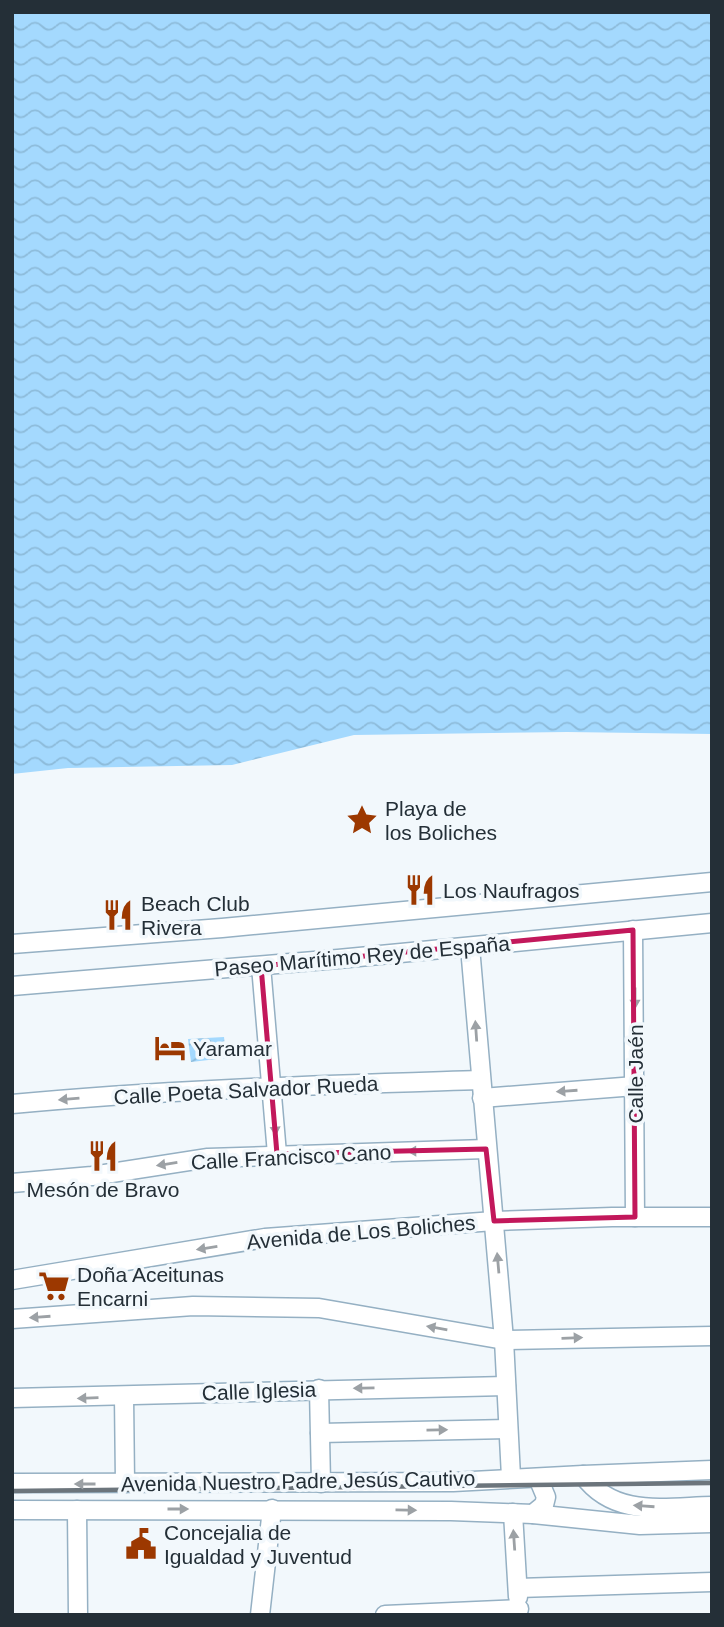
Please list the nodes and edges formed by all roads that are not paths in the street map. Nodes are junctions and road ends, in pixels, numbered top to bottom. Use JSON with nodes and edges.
{"nodes":[{"id":1,"x":712,"y":882,"type":"edge"},
{"id":2,"x":712,"y":923,"type":"edge"},
{"id":3,"x":633,"y":930,"type":"junction"},
{"id":4,"x":12,"y":944,"type":"edge"},
{"id":5,"x":470,"y":947,"type":"junction"},
{"id":6,"x":261,"y":965,"type":"junction"},
{"id":7,"x":12,"y":986,"type":"edge"},
{"id":8,"x":635,"y":1086,"type":"junction"},
{"id":9,"x":272,"y":1087,"type":"junction"},
{"id":10,"x":481,"y":1089,"type":"junction"},
{"id":11,"x":12,"y":1104,"type":"edge"},
{"id":12,"x":486,"y":1149,"type":"junction"},
{"id":13,"x":277,"y":1154,"type":"junction"},
{"id":14,"x":12,"y":1183,"type":"edge"},
{"id":15,"x":635,"y":1217,"type":"junction"},
{"id":16,"x":712,"y":1217,"type":"edge"},
{"id":17,"x":494,"y":1221,"type":"junction"},
{"id":18,"x":12,"y":1280,"type":"edge"},
{"id":19,"x":12,"y":1320,"type":"edge"},
{"id":20,"x":712,"y":1336,"type":"edge"},
{"id":21,"x":504,"y":1340,"type":"junction"},
{"id":22,"x":506,"y":1386,"type":"junction"},
{"id":23,"x":319,"y":1389,"type":"junction"},
{"id":24,"x":124,"y":1396,"type":"junction"},
{"id":25,"x":12,"y":1398,"type":"edge"},
{"id":26,"x":508,"y":1429,"type":"junction"},
{"id":27,"x":320,"y":1438,"type":"junction"},
{"id":28,"x":712,"y":1470,"type":"edge"},
{"id":29,"x":583,"y":1475,"type":"junction"},
{"id":30,"x":511,"y":1477,"type":"junction"},
{"id":31,"x":538,"y":1478,"type":"junction"},
{"id":32,"x":477,"y":1479,"type":"junction"},
{"id":33,"x":12,"y":1483,"type":"edge"},
{"id":34,"x":125,"y":1483,"type":"junction"},
{"id":35,"x":321,"y":1483,"type":"junction"},
{"id":36,"x":712,"y":1506,"type":"edge"},
{"id":37,"x":272,"y":1509,"type":"junction"},
{"id":38,"x":12,"y":1510,"type":"edge"},
{"id":39,"x":77,"y":1510,"type":"junction"},
{"id":40,"x":513,"y":1513,"type":"junction"},
{"id":41,"x":486,"y":1514,"type":"junction"},
{"id":42,"x":533,"y":1514,"type":"junction"},
{"id":43,"x":712,"y":1523,"type":"edge"},
{"id":44,"x":712,"y":1582,"type":"edge"},
{"id":45,"x":518,"y":1588,"type":"junction"},
{"id":46,"x":487,"y":1612,"type":"edge"},
{"id":47,"x":519,"y":1612,"type":"edge"},
{"id":48,"x":78,"y":1615,"type":"edge"},
{"id":49,"x":260,"y":1615,"type":"edge"},
{"id":50,"x":385,"y":1615,"type":"edge"}],
"edges":[{"from":1,"to":4,"type":"street"},
{"from":2,"to":3,"type":"street","name":"Paseo Marítimo Rey de España"},
{"from":3,"to":5,"type":"street","name":"Paseo Marítimo Rey de España"},
{"from":3,"to":8,"type":"street","name":"Calle Jaén","one_way":true},
{"from":5,"to":6,"type":"street","name":"Paseo Marítimo Rey de España"},
{"from":10,"to":5,"type":"street","one_way":true},
{"from":6,"to":7,"type":"street","name":"Paseo Marítimo Rey de España"},
{"from":6,"to":9,"type":"street"},
{"from":8,"to":10,"type":"street","name":"Calle Poeta Salvador Rueda","one_way":true},
{"from":8,"to":15,"type":"street","name":"Calle Jaén"},
{"from":9,"to":10,"type":"street","name":"Calle Poeta Salvador Rueda"},
{"from":9,"to":11,"type":"street","name":"Calle Poeta Salvador Rueda","one_way":true},
{"from":9,"to":13,"type":"street","one_way":true},
{"from":10,"to":12,"type":"street"},
{"from":12,"to":13,"type":"street","name":"Calle Francisco Cano","one_way":true},
{"from":12,"to":17,"type":"street"},
{"from":13,"to":14,"type":"street","name":"Calle Francisco Cano","one_way":true},
{"from":15,"to":16,"type":"street","name":"Avenida de Los Boliches"},
{"from":15,"to":17,"type":"street","name":"Avenida de Los Boliches"},
{"from":17,"to":18,"type":"street","name":"Avenida de Los Boliches","one_way":true},
{"from":21,"to":17,"type":"street","one_way":true},
{"from":21,"to":19,"type":"street","one_way":true},
{"from":21,"to":20,"type":"street","one_way":true},
{"from":21,"to":22,"type":"street"},
{"from":22,"to":23,"type":"street","name":"Calle Iglesia","one_way":true},
{"from":22,"to":26,"type":"street"},
{"from":23,"to":24,"type":"street","name":"Calle Iglesia"},
{"from":23,"to":27,"type":"street"},
{"from":24,"to":25,"type":"street","name":"Calle Iglesia","one_way":true},
{"from":24,"to":34,"type":"street"},
{"from":27,"to":26,"type":"street","one_way":true},
{"from":26,"to":30,"type":"street"},
{"from":27,"to":35,"type":"street"},
{"from":28,"to":29,"type":"street","name":"Avenida Nuestro Padre Jesús Cautivo"},
{"from":29,"to":31,"type":"street","name":"Avenida Nuestro Padre Jesús Cautivo"},
{"from":36,"to":29,"type":"street","one_way":true},
{"from":30,"to":31,"type":"street","name":"Avenida Nuestro Padre Jesús Cautivo"},
{"from":30,"to":32,"type":"street","name":"Avenida Nuestro Padre Jesús Cautivo"},
{"from":31,"to":42,"type":"street"},
{"from":32,"to":35,"type":"street","name":"Avenida Nuestro Padre Jesús Cautivo"},
{"from":32,"to":41,"type":"street"},
{"from":34,"to":33,"type":"street","name":"Avenida Nuestro Padre Jesús Cautivo","one_way":true},
{"from":34,"to":35,"type":"street","name":"Avenida Nuestro Padre Jesús Cautivo"},
{"from":39,"to":37,"type":"street","name":"Avenida Nuestro Padre Jesús Cautivo","one_way":true},
{"from":37,"to":41,"type":"street","name":"Avenida Nuestro Padre Jesús Cautivo","one_way":true},
{"from":37,"to":49,"type":"street"},
{"from":38,"to":39,"type":"street","name":"Avenida Nuestro Padre Jesús Cautivo"},
{"from":39,"to":48,"type":"street"},
{"from":40,"to":41,"type":"street","name":"Avenida Nuestro Padre Jesús Cautivo"},
{"from":40,"to":42,"type":"street","name":"Avenida Nuestro Padre Jesús Cautivo"},
{"from":45,"to":40,"type":"street","one_way":true},
{"from":42,"to":43,"type":"street","name":"Avenida Nuestro Padre Jesús Cautivo"},
{"from":44,"to":45,"type":"street"},
{"from":45,"to":47,"type":"street"},
{"from":46,"to":47,"type":"street"},
{"from":46,"to":50,"type":"street"}]}
